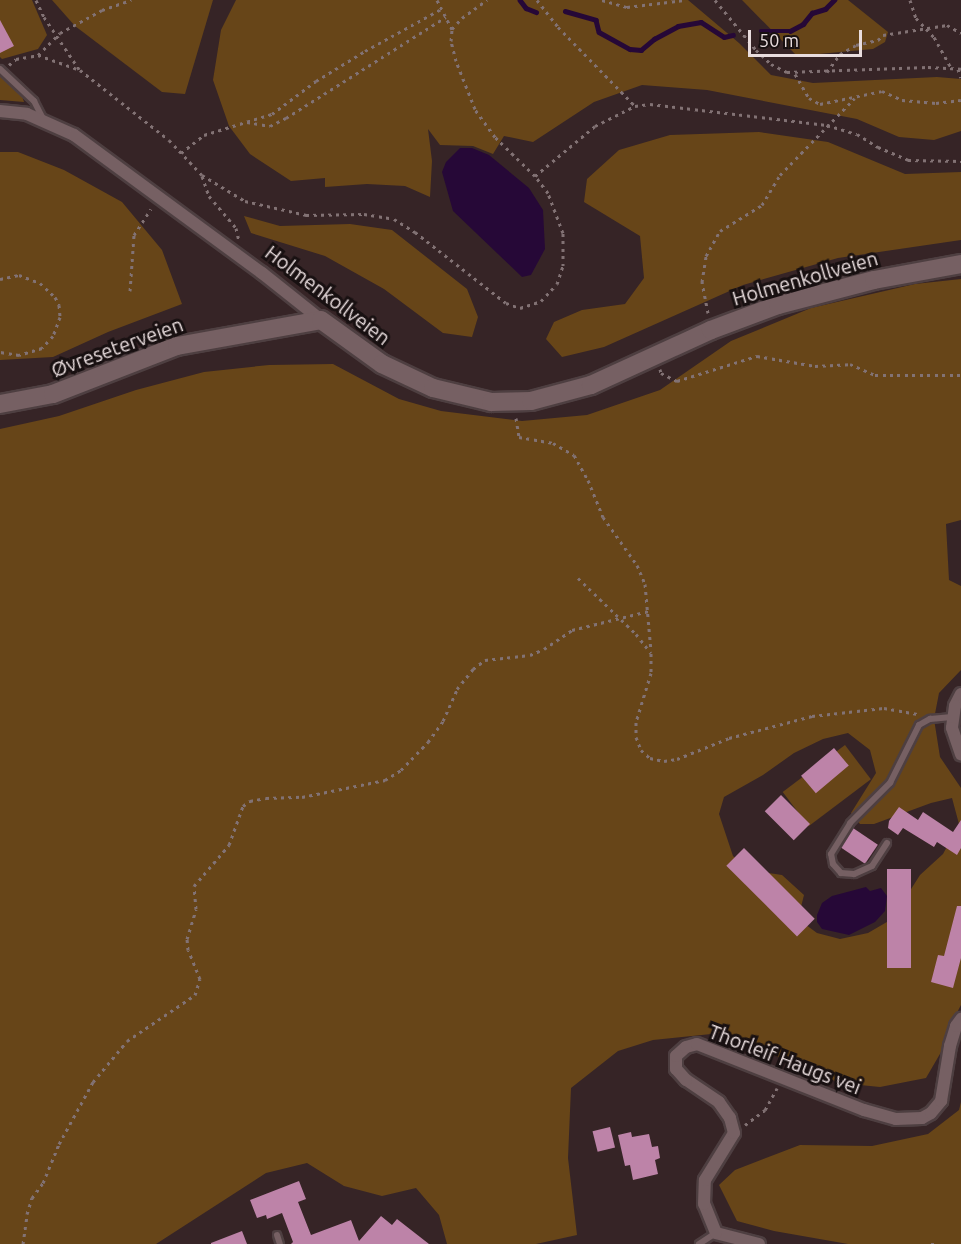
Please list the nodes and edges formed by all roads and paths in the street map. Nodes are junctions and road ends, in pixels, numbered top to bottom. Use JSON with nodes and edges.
{"nodes":[{"id":1,"x":36,"y":0,"type":"edge"},
{"id":2,"x":131,"y":0,"type":"edge"},
{"id":3,"x":437,"y":0,"type":"edge"},
{"id":4,"x":487,"y":0,"type":"edge"},
{"id":5,"x":537,"y":0,"type":"edge"},
{"id":6,"x":602,"y":0,"type":"edge"},
{"id":7,"x":685,"y":0,"type":"edge"},
{"id":8,"x":715,"y":0,"type":"edge"},
{"id":9,"x":909,"y":0,"type":"edge"},
{"id":10,"x":441,"y":9,"type":"junction"},
{"id":11,"x":446,"y":17,"type":"junction"},
{"id":12,"x":452,"y":29,"type":"junction"},
{"id":13,"x":928,"y":29,"type":"junction"},
{"id":14,"x":961,"y":33,"type":"edge"},
{"id":15,"x":57,"y":37,"type":"junction"},
{"id":16,"x":38,"y":55,"type":"junction"},
{"id":17,"x":951,"y":68,"type":"junction"},
{"id":18,"x":960,"y":69,"type":"edge"},
{"id":19,"x":1,"y":70,"type":"edge"},
{"id":20,"x":80,"y":70,"type":"junction"},
{"id":21,"x":827,"y":72,"type":"junction"},
{"id":22,"x":795,"y":74,"type":"junction"},
{"id":23,"x":961,"y":78,"type":"edge"},
{"id":24,"x":855,"y":98,"type":"junction"},
{"id":25,"x":961,"y":100,"type":"edge"},
{"id":26,"x":635,"y":106,"type":"junction"},
{"id":27,"x":0,"y":111,"type":"edge"},
{"id":28,"x":43,"y":119,"type":"junction"},
{"id":29,"x":245,"y":122,"type":"junction"},
{"id":30,"x":827,"y":125,"type":"junction"},
{"id":31,"x":181,"y":153,"type":"junction"},
{"id":32,"x":961,"y":161,"type":"edge"},
{"id":33,"x":202,"y":175,"type":"junction"},
{"id":34,"x":535,"y":176,"type":"junction"},
{"id":35,"x":159,"y":197,"type":"junction"},
{"id":36,"x":237,"y":255,"type":"junction"},
{"id":37,"x":961,"y":264,"type":"edge"},
{"id":38,"x":0,"y":279,"type":"edge"},
{"id":39,"x":130,"y":291,"type":"dead end"},
{"id":40,"x":709,"y":318,"type":"dead end"},
{"id":41,"x":321,"y":320,"type":"junction"},
{"id":42,"x":0,"y":352,"type":"edge"},
{"id":43,"x":655,"y":356,"type":"junction"},
{"id":44,"x":961,"y":375,"type":"edge"},
{"id":45,"x":513,"y":403,"type":"junction"},
{"id":46,"x":0,"y":404,"type":"edge"},
{"id":47,"x":578,"y":578,"type":"dead end"},
{"id":48,"x":649,"y":611,"type":"junction"},
{"id":49,"x":651,"y":653,"type":"junction"},
{"id":50,"x":961,"y":694,"type":"edge"},
{"id":51,"x":952,"y":717,"type":"junction"},
{"id":52,"x":925,"y":721,"type":"junction"},
{"id":53,"x":961,"y":754,"type":"edge"},
{"id":54,"x":887,"y":843,"type":"dead end"},
{"id":55,"x":961,"y":1019,"type":"edge"},
{"id":56,"x":788,"y":1080,"type":"junction"},
{"id":57,"x":734,"y":1133,"type":"junction"},
{"id":58,"x":716,"y":1233,"type":"junction"},
{"id":59,"x":277,"y":1235,"type":"dead end"},
{"id":60,"x":23,"y":1244,"type":"edge"},
{"id":61,"x":280,"y":1244,"type":"edge"},
{"id":62,"x":699,"y":1244,"type":"edge"},
{"id":63,"x":759,"y":1244,"type":"edge"},
{"id":64,"x":931,"y":1244,"type":"edge"},
{"id":65,"x":937,"y":1244,"type":"edge"}],
"edges":[{"from":1,"to":15,"type":"path"},
{"from":2,"to":15,"type":"path"},
{"from":3,"to":10,"type":"path"},
{"from":4,"to":12,"type":"path"},
{"from":5,"to":26,"type":"path"},
{"from":6,"to":7,"type":"path"},
{"from":8,"to":22,"type":"path"},
{"from":9,"to":13,"type":"path"},
{"from":10,"to":11,"type":"path"},
{"from":10,"to":29,"type":"path"},
{"from":11,"to":12,"type":"path"},
{"from":11,"to":29,"type":"path"},
{"from":12,"to":34,"type":"path"},
{"from":13,"to":14,"type":"path"},
{"from":13,"to":17,"type":"path"},
{"from":13,"to":21,"type":"path"},
{"from":15,"to":16,"type":"path"},
{"from":15,"to":20,"type":"path"},
{"from":16,"to":19,"type":"path"},
{"from":16,"to":20,"type":"path"},
{"from":17,"to":18,"type":"path"},
{"from":17,"to":21,"type":"path"},
{"from":18,"to":23,"type":"path"},
{"from":19,"to":28,"type":"lane","name":"Holmenkollveien"},
{"from":20,"to":31,"type":"path"},
{"from":21,"to":22,"type":"path"},
{"from":22,"to":24,"type":"path"},
{"from":24,"to":25,"type":"path"},
{"from":24,"to":30,"type":"path"},
{"from":26,"to":30,"type":"path"},
{"from":26,"to":34,"type":"path"},
{"from":27,"to":28,"type":"street","name":"Holmenkollveien"},
{"from":28,"to":35,"type":"street","name":"Holmenkollveien"},
{"from":29,"to":31,"type":"path"},
{"from":30,"to":32,"type":"path"},
{"from":30,"to":40,"type":"path"},
{"from":31,"to":33,"type":"path"},
{"from":33,"to":34,"type":"path"},
{"from":33,"to":36,"type":"path"},
{"from":35,"to":36,"type":"street","name":"Holmenkollveien"},
{"from":35,"to":39,"type":"path"},
{"from":36,"to":41,"type":"street","name":"Holmenkollveien"},
{"from":37,"to":43,"type":"main road","name":"Holmenkollveien"},
{"from":38,"to":42,"type":"path"},
{"from":41,"to":45,"type":"main road","name":"Holmenkollveien"},
{"from":41,"to":46,"type":"main road","name":"Øvreseterveien"},
{"from":43,"to":44,"type":"path"},
{"from":43,"to":45,"type":"main road","name":"Holmenkollveien"},
{"from":45,"to":48,"type":"path"},
{"from":47,"to":49,"type":"path"},
{"from":48,"to":49,"type":"path"},
{"from":48,"to":60,"type":"path"},
{"from":49,"to":52,"type":"path"},
{"from":50,"to":51,"type":"street"},
{"from":51,"to":52,"type":"lane"},
{"from":51,"to":53,"type":"street"},
{"from":52,"to":54,"type":"lane"},
{"from":55,"to":56,"type":"street","name":"Thorleif Haugs vei"},
{"from":56,"to":57,"type":"path"},
{"from":56,"to":57,"type":"street","name":"Thorleif Haugs vei"},
{"from":57,"to":58,"type":"street"},
{"from":58,"to":62,"type":"lane"},
{"from":58,"to":63,"type":"street"},
{"from":59,"to":61,"type":"lane"},
{"from":64,"to":65,"type":"path"}]}
